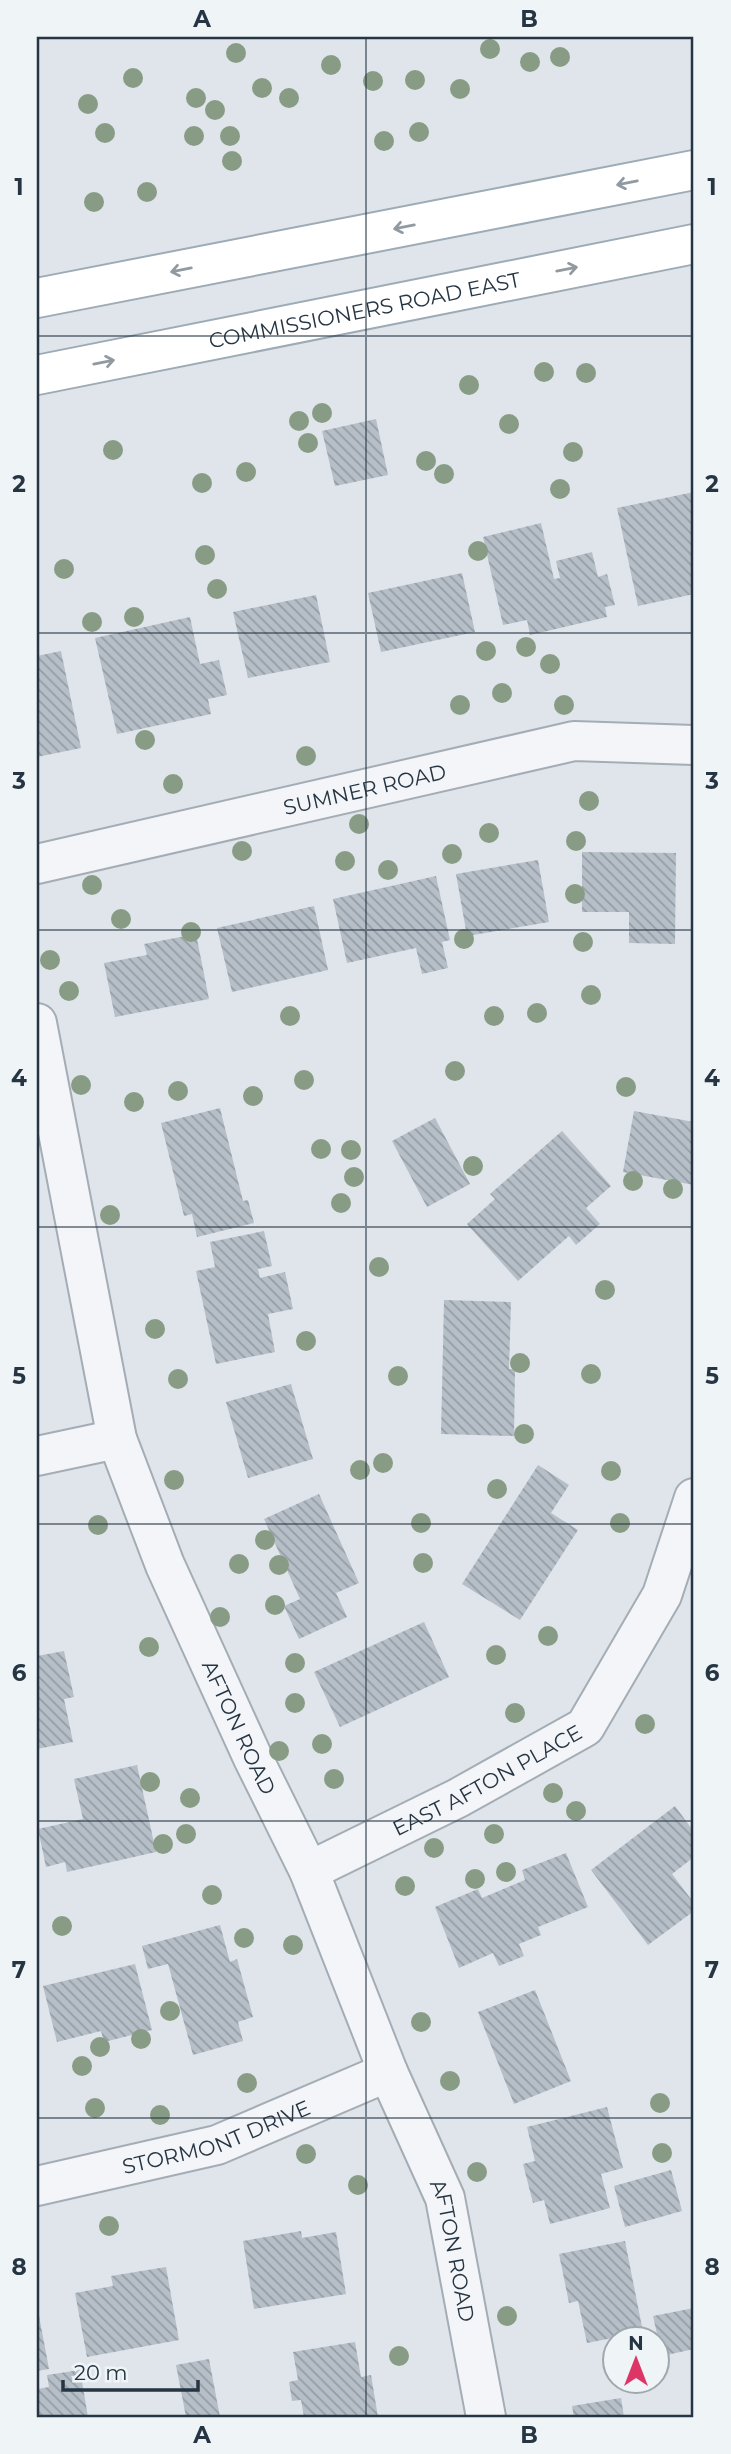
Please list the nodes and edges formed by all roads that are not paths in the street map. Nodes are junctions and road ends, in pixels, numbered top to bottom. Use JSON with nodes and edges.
{"nodes":[{"id":1,"x":694,"y":170,"type":"edge"},
{"id":2,"x":694,"y":244,"type":"edge"},
{"id":3,"x":37,"y":298,"type":"edge"},
{"id":4,"x":37,"y":375,"type":"edge"},
{"id":5,"x":694,"y":746,"type":"edge"},
{"id":6,"x":37,"y":864,"type":"edge"},
{"id":7,"x":37,"y":1023,"type":"edge"},
{"id":8,"x":117,"y":1439,"type":"junction"},
{"id":9,"x":37,"y":1456,"type":"edge"},
{"id":10,"x":694,"y":1498,"type":"edge"},
{"id":11,"x":309,"y":1871,"type":"junction"},
{"id":12,"x":388,"y":2072,"type":"junction"},
{"id":13,"x":37,"y":2186,"type":"edge"},
{"id":14,"x":486,"y":2417,"type":"edge"}],
"edges":[{"from":1,"to":3,"type":"main road","one_way":true},
{"from":4,"to":2,"type":"main road","name":"COMMISSIONERS ROAD EAST","one_way":true},
{"from":5,"to":6,"type":"street","name":"SUMNER ROAD"},
{"from":7,"to":8,"type":"street","name":"AFTON ROAD"},
{"from":8,"to":9,"type":"street"},
{"from":8,"to":11,"type":"street","name":"AFTON ROAD"},
{"from":10,"to":11,"type":"street","name":"EAST AFTON PLACE"},
{"from":11,"to":12,"type":"street","name":"AFTON ROAD"},
{"from":12,"to":13,"type":"street","name":"STORMONT DRIVE"},
{"from":12,"to":14,"type":"street","name":"AFTON ROAD"}]}
